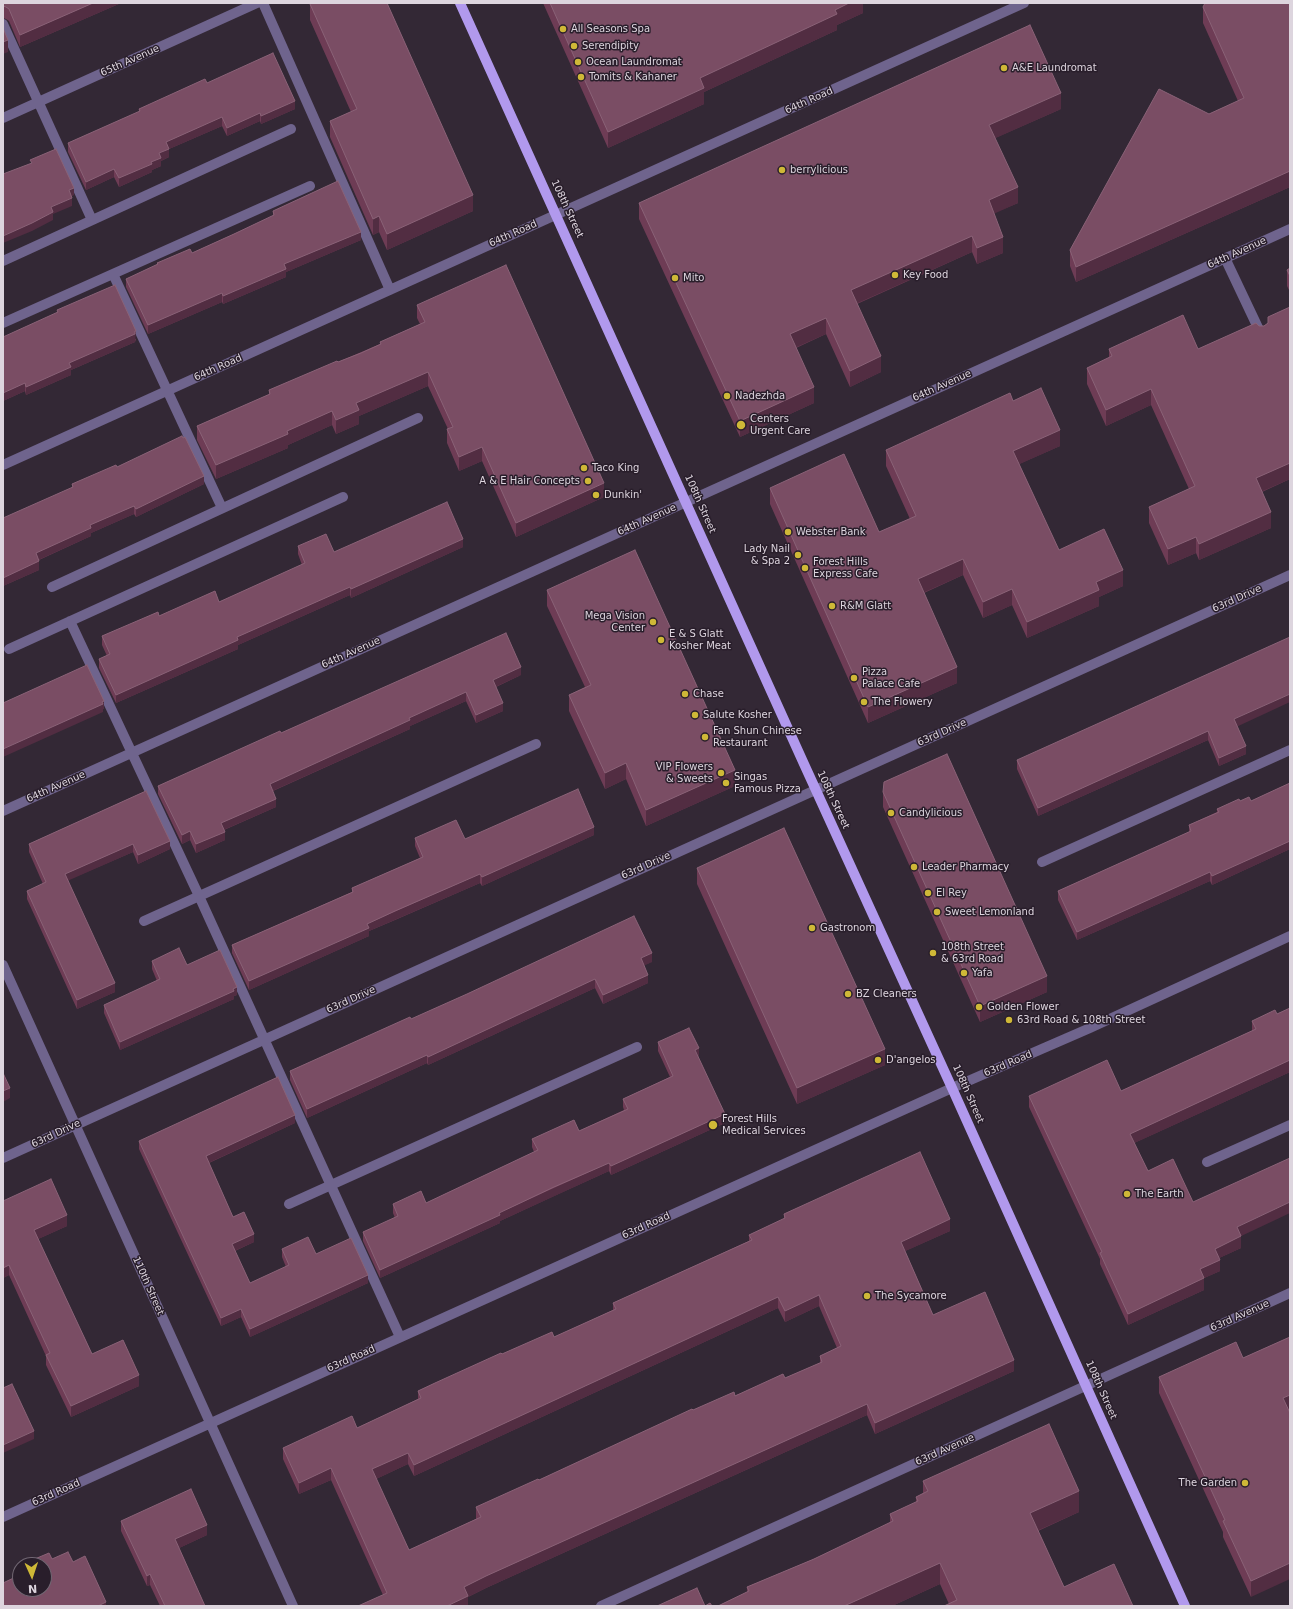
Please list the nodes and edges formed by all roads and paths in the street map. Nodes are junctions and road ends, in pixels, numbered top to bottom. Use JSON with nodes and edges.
{"nodes":[{"id":1,"x":257,"y":3,"type":"edge"},
{"id":2,"x":263,"y":3,"type":"edge"},
{"id":3,"x":460,"y":3,"type":"edge"},
{"id":4,"x":1024,"y":3,"type":"edge"},
{"id":5,"x":3,"y":24,"type":"edge"},
{"id":6,"x":39,"y":102,"type":"junction"},
{"id":7,"x":3,"y":118,"type":"edge"},
{"id":8,"x":291,"y":129,"type":"dead end"},
{"id":9,"x":310,"y":186,"type":"dead end"},
{"id":10,"x":556,"y":215,"type":"junction"},
{"id":11,"x":92,"y":220,"type":"junction"},
{"id":12,"x":1290,"y":228,"type":"edge"},
{"id":13,"x":1225,"y":258,"type":"junction"},
{"id":14,"x":3,"y":261,"type":"edge"},
{"id":15,"x":113,"y":274,"type":"junction"},
{"id":16,"x":390,"y":290,"type":"junction"},
{"id":17,"x":3,"y":323,"type":"edge"},
{"id":18,"x":1262,"y":336,"type":"edge"},
{"id":19,"x":167,"y":391,"type":"junction"},
{"id":20,"x":418,"y":418,"type":"dead end"},
{"id":21,"x":3,"y":465,"type":"edge"},
{"id":22,"x":343,"y":497,"type":"dead end"},
{"id":23,"x":686,"y":502,"type":"junction"},
{"id":24,"x":222,"y":508,"type":"junction"},
{"id":25,"x":1290,"y":575,"type":"edge"},
{"id":26,"x":52,"y":587,"type":"dead end"},
{"id":27,"x":70,"y":621,"type":"junction"},
{"id":28,"x":9,"y":649,"type":"dead end"},
{"id":29,"x":536,"y":744,"type":"dead end"},
{"id":30,"x":1290,"y":750,"type":"edge"},
{"id":31,"x":132,"y":753,"type":"junction"},
{"id":32,"x":816,"y":790,"type":"junction"},
{"id":33,"x":3,"y":811,"type":"edge"},
{"id":34,"x":1042,"y":862,"type":"dead end"},
{"id":35,"x":199,"y":896,"type":"junction"},
{"id":36,"x":144,"y":921,"type":"dead end"},
{"id":37,"x":1290,"y":936,"type":"edge"},
{"id":38,"x":3,"y":965,"type":"edge"},
{"id":39,"x":264,"y":1040,"type":"junction"},
{"id":40,"x":637,"y":1047,"type":"dead end"},
{"id":41,"x":952,"y":1088,"type":"junction"},
{"id":42,"x":75,"y":1125,"type":"junction"},
{"id":43,"x":1290,"y":1125,"type":"edge"},
{"id":44,"x":3,"y":1158,"type":"edge"},
{"id":45,"x":1207,"y":1162,"type":"dead end"},
{"id":46,"x":331,"y":1185,"type":"junction"},
{"id":47,"x":289,"y":1204,"type":"dead end"},
{"id":48,"x":1290,"y":1293,"type":"edge"},
{"id":49,"x":400,"y":1337,"type":"junction"},
{"id":50,"x":1086,"y":1386,"type":"junction"},
{"id":51,"x":210,"y":1424,"type":"junction"},
{"id":52,"x":3,"y":1517,"type":"edge"},
{"id":53,"x":293,"y":1606,"type":"edge"},
{"id":54,"x":601,"y":1606,"type":"edge"},
{"id":55,"x":1185,"y":1606,"type":"edge"}],
"edges":[{"from":1,"to":6,"type":"street","name":"65th Avenue"},
{"from":2,"to":16,"type":"street"},
{"from":3,"to":10,"type":"main road","name":"108th Street"},
{"from":4,"to":10,"type":"street","name":"64th Road"},
{"from":5,"to":6,"type":"street"},
{"from":6,"to":7,"type":"street","name":"65th Avenue"},
{"from":6,"to":11,"type":"street"},
{"from":8,"to":11,"type":"street"},
{"from":9,"to":15,"type":"street"},
{"from":10,"to":16,"type":"street","name":"64th Road"},
{"from":10,"to":23,"type":"main road","name":"108th Street"},
{"from":11,"to":14,"type":"street"},
{"from":12,"to":13,"type":"street","name":"64th Avenue"},
{"from":13,"to":18,"type":"street"},
{"from":13,"to":23,"type":"street","name":"64th Avenue"},
{"from":15,"to":17,"type":"street"},
{"from":15,"to":19,"type":"street"},
{"from":16,"to":19,"type":"street","name":"64th Road"},
{"from":19,"to":21,"type":"street","name":"64th Road"},
{"from":19,"to":24,"type":"street"},
{"from":20,"to":24,"type":"street"},
{"from":22,"to":27,"type":"street"},
{"from":23,"to":31,"type":"street","name":"64th Avenue"},
{"from":23,"to":32,"type":"main road","name":"108th Street"},
{"from":24,"to":26,"type":"street"},
{"from":25,"to":32,"type":"street","name":"63rd Drive"},
{"from":27,"to":28,"type":"street"},
{"from":27,"to":31,"type":"street"},
{"from":29,"to":35,"type":"street"},
{"from":30,"to":34,"type":"street"},
{"from":31,"to":33,"type":"street","name":"64th Avenue"},
{"from":31,"to":35,"type":"street"},
{"from":32,"to":39,"type":"street","name":"63rd Drive"},
{"from":32,"to":41,"type":"main road","name":"108th Street"},
{"from":35,"to":36,"type":"street"},
{"from":35,"to":39,"type":"street"},
{"from":37,"to":41,"type":"street","name":"63rd Road"},
{"from":38,"to":42,"type":"street","name":"110th Street"},
{"from":39,"to":42,"type":"street","name":"63rd Drive"},
{"from":39,"to":46,"type":"street"},
{"from":40,"to":46,"type":"street"},
{"from":41,"to":49,"type":"street","name":"63rd Road"},
{"from":41,"to":50,"type":"main road","name":"108th Street"},
{"from":42,"to":44,"type":"street","name":"63rd Drive"},
{"from":42,"to":51,"type":"street","name":"110th Street"},
{"from":43,"to":45,"type":"street"},
{"from":46,"to":47,"type":"street"},
{"from":46,"to":49,"type":"street"},
{"from":48,"to":50,"type":"street","name":"63rd Avenue"},
{"from":49,"to":51,"type":"street","name":"63rd Road"},
{"from":50,"to":54,"type":"street","name":"63rd Avenue"},
{"from":50,"to":55,"type":"main road","name":"108th Street"},
{"from":51,"to":52,"type":"street","name":"63rd Road"},
{"from":51,"to":53,"type":"street","name":"110th Street"}]}
